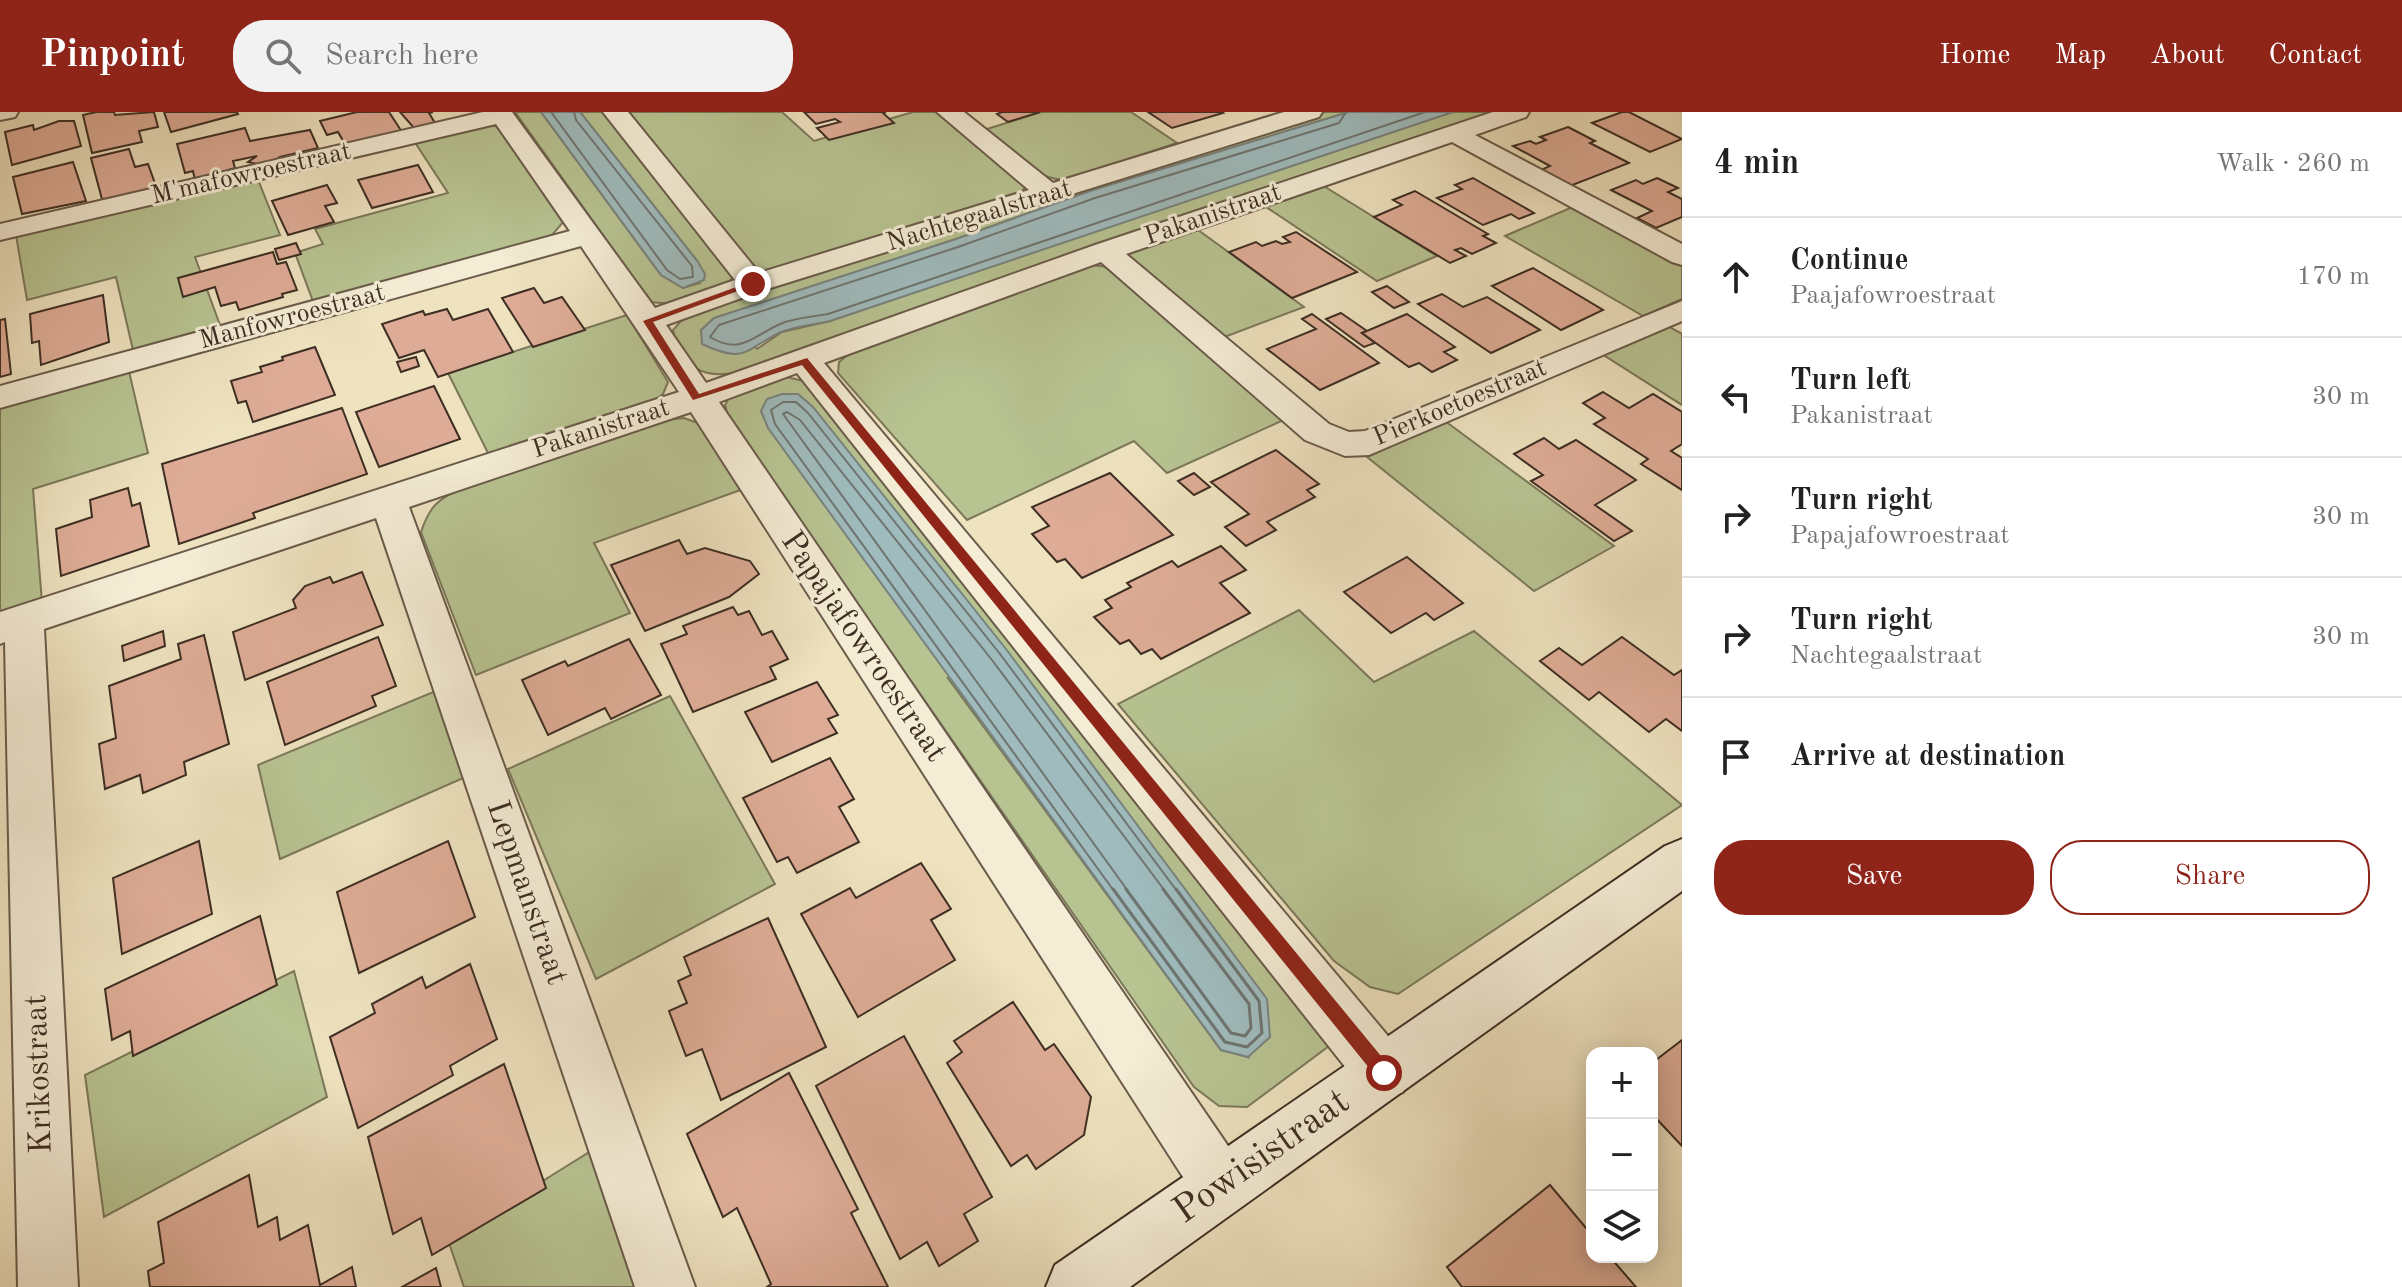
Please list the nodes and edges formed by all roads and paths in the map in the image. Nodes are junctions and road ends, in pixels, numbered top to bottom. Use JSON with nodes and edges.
{"nodes":[{"id":1,"x":615,"y":112,"type":"edge"},
{"id":2,"x":949,"y":112,"type":"edge"},
{"id":3,"x":1310,"y":112,"type":"edge"},
{"id":4,"x":1517,"y":112,"type":"edge"},
{"id":5,"x":501,"y":114,"type":"edge"},
{"id":6,"x":1453,"y":133,"type":"junction"},
{"id":7,"x":1051,"y":194,"type":"junction"},
{"id":8,"x":0,"y":232,"type":"edge"},
{"id":9,"x":585,"y":236,"type":"junction"},
{"id":10,"x":1105,"y":251,"type":"junction"},
{"id":11,"x":1682,"y":256,"type":"edge"},
{"id":12,"x":753,"y":284,"type":"junction"},
{"id":13,"x":1682,"y":310,"type":"edge"},
{"id":14,"x":648,"y":321,"type":"junction"},
{"id":15,"x":804,"y":360,"type":"junction"},
{"id":16,"x":0,"y":397,"type":"edge"},
{"id":17,"x":697,"y":398,"type":"junction"},
{"id":18,"x":388,"y":499,"type":"junction"},
{"id":19,"x":12,"y":624,"type":"edge"},
{"id":20,"x":1682,"y":862,"type":"edge"},
{"id":21,"x":1384,"y":1073,"type":"junction"},
{"id":22,"x":1221,"y":1185,"type":"junction"},
{"id":23,"x":48,"y":1287,"type":"edge"},
{"id":24,"x":665,"y":1287,"type":"edge"},
{"id":25,"x":1077,"y":1287,"type":"edge"}],
"edges":[{"from":1,"to":12,"type":"street"},
{"from":2,"to":7,"type":"street"},
{"from":3,"to":7,"type":"street","name":"Nachtegaalstraat"},
{"from":4,"to":6,"type":"street","name":"Pakanistraat"},
{"from":5,"to":8,"type":"street","name":"M'mafowroestraat"},
{"from":5,"to":9,"type":"street","name":"Papajafowroestraat"},
{"from":6,"to":10,"type":"street","name":"Pakanistraat"},
{"from":6,"to":11,"type":"street"},
{"from":7,"to":12,"type":"street","name":"Nachtegaalstraat"},
{"from":9,"to":14,"type":"street","name":"Papajafowroestraat"},
{"from":9,"to":16,"type":"street","name":"Manfowroestraat"},
{"from":10,"to":13,"type":"street","name":"Pierkoetoestraat"},
{"from":10,"to":15,"type":"street","name":"Pakanistraat"},
{"from":12,"to":14,"type":"street","name":"Nachtegaalstraat"},
{"from":14,"to":17,"type":"street","name":"Papajafowroestraat"},
{"from":15,"to":17,"type":"street","name":"Pakanistraat"},
{"from":15,"to":21,"type":"street"},
{"from":17,"to":18,"type":"street","name":"Pakanistraat"},
{"from":17,"to":22,"type":"street","name":"Papajafowroestraat"},
{"from":18,"to":19,"type":"street","name":"Pakanistraat"},
{"from":18,"to":24,"type":"street","name":"Lepmanstraat"},
{"from":19,"to":23,"type":"street","name":"Krikostraat"},
{"from":20,"to":21,"type":"street","name":"Powisistraat"},
{"from":21,"to":22,"type":"street","name":"Powisistraat"},
{"from":22,"to":25,"type":"street","name":"Powisistraat"}]}
